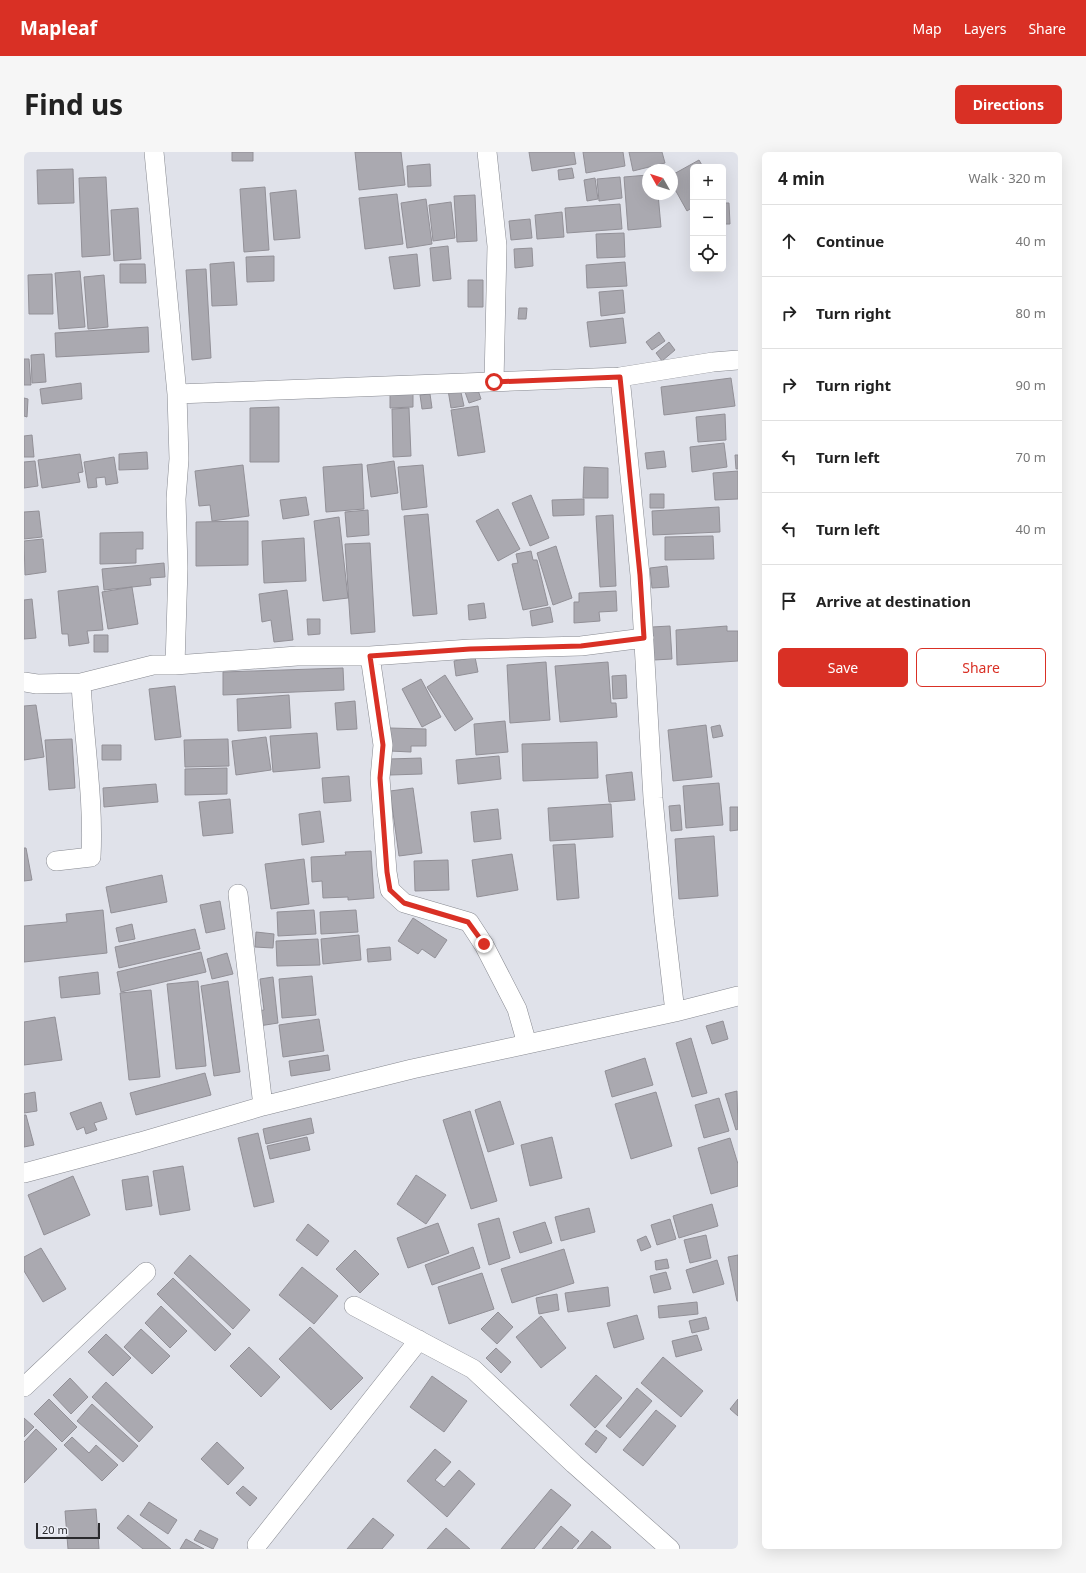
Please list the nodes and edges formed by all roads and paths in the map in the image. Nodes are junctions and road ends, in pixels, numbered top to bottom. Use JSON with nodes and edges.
{"nodes":[{"id":1,"x":154,"y":152,"type":"edge"},
{"id":2,"x":487,"y":152,"type":"edge"},
{"id":3,"x":738,"y":360,"type":"edge"},
{"id":4,"x":620,"y":377,"type":"junction"},
{"id":5,"x":494,"y":382,"type":"junction"},
{"id":6,"x":177,"y":394,"type":"junction"},
{"id":7,"x":644,"y":638,"type":"junction"},
{"id":8,"x":370,"y":656,"type":"junction"},
{"id":9,"x":175,"y":665,"type":"junction"},
{"id":10,"x":24,"y":682,"type":"edge"},
{"id":11,"x":81,"y":683,"type":"junction"},
{"id":12,"x":56,"y":861,"type":"dead end"},
{"id":13,"x":238,"y":894,"type":"dead end"},
{"id":14,"x":738,"y":996,"type":"edge"},
{"id":15,"x":675,"y":1012,"type":"junction"},
{"id":16,"x":527,"y":1044,"type":"junction"},
{"id":17,"x":263,"y":1106,"type":"junction"},
{"id":18,"x":24,"y":1173,"type":"edge"},
{"id":19,"x":146,"y":1272,"type":"dead end"},
{"id":20,"x":354,"y":1306,"type":"dead end"},
{"id":21,"x":419,"y":1340,"type":"junction"},
{"id":22,"x":24,"y":1387,"type":"edge"},
{"id":23,"x":258,"y":1548,"type":"edge"},
{"id":24,"x":670,"y":1549,"type":"edge"}],
"edges":[{"from":1,"to":6,"type":"street"},
{"from":2,"to":5,"type":"street"},
{"from":3,"to":4,"type":"street"},
{"from":4,"to":5,"type":"street"},
{"from":4,"to":7,"type":"street"},
{"from":5,"to":6,"type":"street"},
{"from":6,"to":9,"type":"street"},
{"from":7,"to":8,"type":"street"},
{"from":7,"to":15,"type":"street"},
{"from":8,"to":9,"type":"street"},
{"from":8,"to":16,"type":"street"},
{"from":9,"to":11,"type":"street"},
{"from":10,"to":11,"type":"street"},
{"from":11,"to":12,"type":"street"},
{"from":13,"to":17,"type":"street"},
{"from":14,"to":15,"type":"street"},
{"from":15,"to":16,"type":"street"},
{"from":16,"to":17,"type":"street"},
{"from":17,"to":18,"type":"street"},
{"from":19,"to":22,"type":"street"},
{"from":20,"to":21,"type":"street"},
{"from":21,"to":23,"type":"street"},
{"from":21,"to":24,"type":"street"}]}
